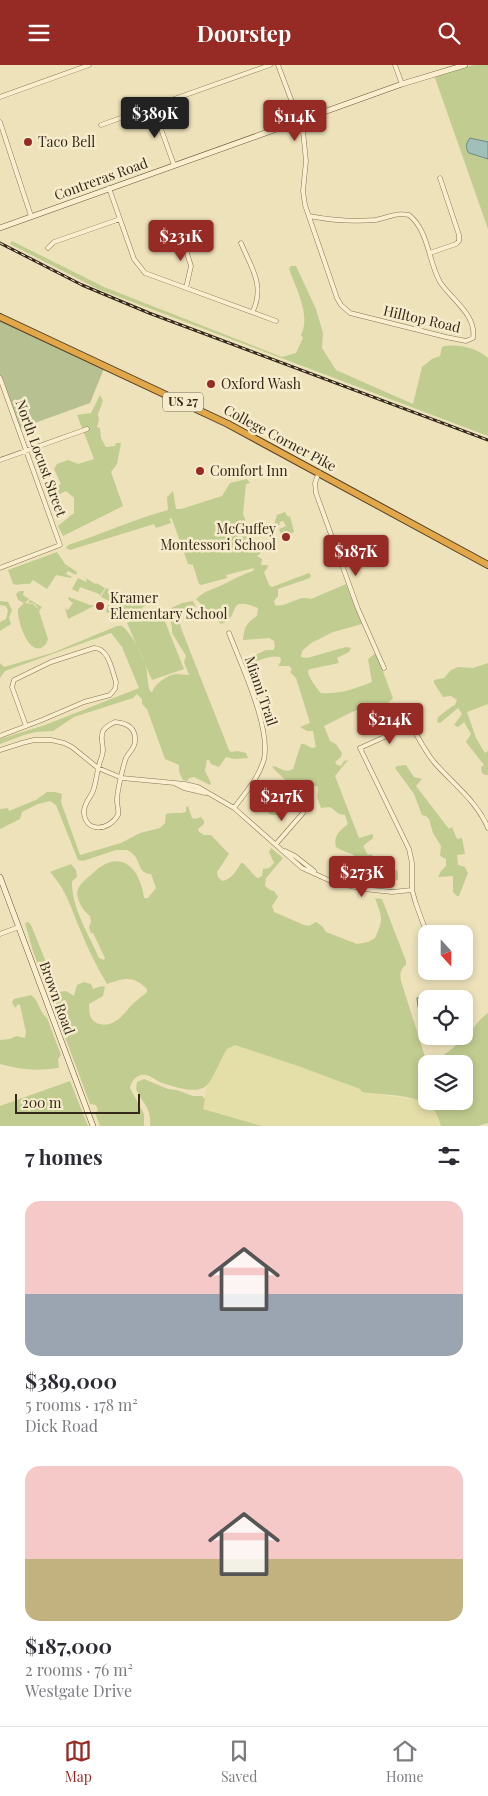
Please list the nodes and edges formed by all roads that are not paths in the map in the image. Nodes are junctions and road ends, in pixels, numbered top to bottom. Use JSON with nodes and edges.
{"nodes":[{"id":1,"x":89,"y":65,"type":"edge"},
{"id":2,"x":270,"y":65,"type":"edge"},
{"id":3,"x":278,"y":65,"type":"edge"},
{"id":4,"x":396,"y":65,"type":"edge"},
{"id":5,"x":466,"y":65,"type":"edge"},
{"id":6,"x":458,"y":66,"type":"edge"},
{"id":7,"x":402,"y":84,"type":"junction"},
{"id":8,"x":0,"y":97,"type":"edge"},
{"id":9,"x":153,"y":107,"type":"junction"},
{"id":10,"x":299,"y":120,"type":"junction"},
{"id":11,"x":0,"y":122,"type":"edge"},
{"id":12,"x":101,"y":125,"type":"dead end"},
{"id":13,"x":174,"y":165,"type":"junction"},
{"id":14,"x":440,"y":178,"type":"dead end"},
{"id":15,"x":109,"y":187,"type":"junction"},
{"id":16,"x":31,"y":216,"type":"junction"},
{"id":17,"x":309,"y":216,"type":"junction"},
{"id":18,"x":120,"y":219,"type":"junction"},
{"id":19,"x":0,"y":228,"type":"edge"},
{"id":20,"x":182,"y":237,"type":"dead end"},
{"id":21,"x":241,"y":243,"type":"dead end"},
{"id":22,"x":48,"y":248,"type":"dead end"},
{"id":23,"x":430,"y":253,"type":"junction"},
{"id":24,"x":186,"y":288,"type":"junction"},
{"id":25,"x":253,"y":311,"type":"junction"},
{"id":26,"x":0,"y":317,"type":"edge"},
{"id":27,"x":276,"y":321,"type":"dead end"},
{"id":28,"x":0,"y":381,"type":"edge"},
{"id":29,"x":87,"y":429,"type":"dead end"},
{"id":30,"x":26,"y":450,"type":"junction"},
{"id":31,"x":0,"y":460,"type":"edge"},
{"id":32,"x":319,"y":472,"type":"junction"},
{"id":33,"x":488,"y":565,"type":"edge"},
{"id":34,"x":0,"y":568,"type":"edge"},
{"id":35,"x":229,"y":633,"type":"dead end"},
{"id":36,"x":384,"y":668,"type":"dead end"},
{"id":37,"x":26,"y":726,"type":"junction"},
{"id":38,"x":0,"y":735,"type":"edge"},
{"id":39,"x":0,"y":751,"type":"edge"},
{"id":40,"x":98,"y":768,"type":"junction"},
{"id":41,"x":122,"y":778,"type":"junction"},
{"id":42,"x":234,"y":808,"type":"junction"},
{"id":43,"x":303,"y":813,"type":"dead end"},
{"id":44,"x":488,"y":828,"type":"edge"},
{"id":45,"x":276,"y":844,"type":"junction"},
{"id":46,"x":0,"y":877,"type":"edge"},
{"id":47,"x":412,"y":890,"type":"junction"},
{"id":48,"x":424,"y":925,"type":"edge"},
{"id":49,"x":18,"y":927,"type":"junction"},
{"id":50,"x":0,"y":934,"type":"edge"},
{"id":51,"x":92,"y":1126,"type":"edge"}],
"edges":[{"from":1,"to":8,"type":"street"},
{"from":2,"to":9,"type":"street"},
{"from":3,"to":10,"type":"street","name":"Hilltop Road"},
{"from":4,"to":7,"type":"street"},
{"from":5,"to":6,"type":"street","name":"Contreras Road"},
{"from":6,"to":7,"type":"street","name":"Contreras Road"},
{"from":7,"to":10,"type":"street","name":"Contreras Road"},
{"from":9,"to":12,"type":"street"},
{"from":9,"to":13,"type":"street"},
{"from":10,"to":13,"type":"street","name":"Contreras Road"},
{"from":10,"to":17,"type":"street","name":"Hilltop Road"},
{"from":11,"to":16,"type":"street"},
{"from":13,"to":15,"type":"street","name":"Contreras Road"},
{"from":14,"to":23,"type":"street"},
{"from":15,"to":16,"type":"street","name":"Contreras Road"},
{"from":15,"to":18,"type":"street"},
{"from":16,"to":19,"type":"street","name":"Contreras Road"},
{"from":17,"to":23,"type":"street","name":"Hilltop Road"},
{"from":17,"to":23,"type":"street","name":"Hilltop Road"},
{"from":18,"to":22,"type":"street"},
{"from":18,"to":24,"type":"street"},
{"from":20,"to":24,"type":"street"},
{"from":21,"to":25,"type":"street"},
{"from":24,"to":25,"type":"street"},
{"from":25,"to":27,"type":"street"},
{"from":26,"to":32,"type":"highway","name":"College Corner Pike","number":"US 27"},
{"from":28,"to":30,"type":"street","name":"North Locust Street"},
{"from":29,"to":30,"type":"street"},
{"from":30,"to":31,"type":"street"},
{"from":30,"to":34,"type":"street","name":"North Locust Street"},
{"from":32,"to":33,"type":"highway","name":"College Corner Pike","number":"US 27"},
{"from":32,"to":36,"type":"street"},
{"from":35,"to":42,"type":"street","name":"Miami Trail"},
{"from":37,"to":37,"type":"street"},
{"from":37,"to":38,"type":"street"},
{"from":39,"to":40,"type":"street"},
{"from":40,"to":41,"type":"street"},
{"from":40,"to":41,"type":"street"},
{"from":40,"to":41,"type":"street"},
{"from":41,"to":42,"type":"street"},
{"from":42,"to":45,"type":"street"},
{"from":43,"to":45,"type":"street"},
{"from":44,"to":47,"type":"street"},
{"from":45,"to":47,"type":"street"},
{"from":46,"to":49,"type":"street","name":"Brown Road"},
{"from":47,"to":48,"type":"street"},
{"from":49,"to":50,"type":"street"},
{"from":49,"to":51,"type":"street","name":"Brown Road"}]}
